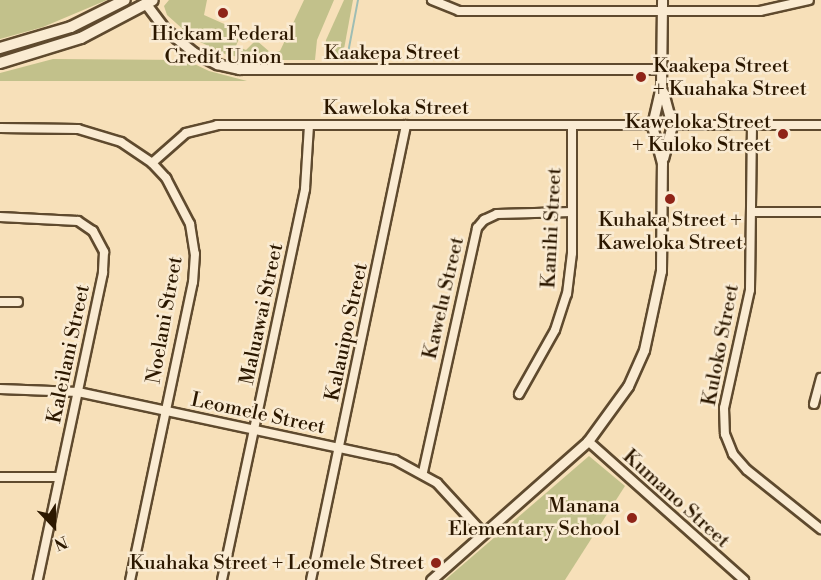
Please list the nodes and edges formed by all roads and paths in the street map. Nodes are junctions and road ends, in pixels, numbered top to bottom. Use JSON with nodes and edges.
{"nodes":[{"id":1,"x":125,"y":0,"type":"edge"},
{"id":2,"x":432,"y":0,"type":"edge"},
{"id":3,"x":662,"y":0,"type":"edge"},
{"id":4,"x":809,"y":0,"type":"edge"},
{"id":5,"x":148,"y":1,"type":"edge"},
{"id":6,"x":662,"y":11,"type":"junction"},
{"id":7,"x":0,"y":48,"type":"edge"},
{"id":8,"x":0,"y":63,"type":"edge"},
{"id":9,"x":661,"y":69,"type":"junction"},
{"id":10,"x":309,"y":125,"type":"junction"},
{"id":11,"x":406,"y":125,"type":"junction"},
{"id":12,"x":572,"y":125,"type":"junction"},
{"id":13,"x":662,"y":125,"type":"junction"},
{"id":14,"x":752,"y":125,"type":"junction"},
{"id":15,"x":821,"y":125,"type":"edge"},
{"id":16,"x":0,"y":128,"type":"edge"},
{"id":17,"x":152,"y":163,"type":"junction"},
{"id":18,"x":572,"y":212,"type":"junction"},
{"id":19,"x":752,"y":212,"type":"junction"},
{"id":20,"x":821,"y":212,"type":"edge"},
{"id":21,"x":0,"y":217,"type":"edge"},
{"id":22,"x":0,"y":302,"type":"edge"},
{"id":23,"x":18,"y":302,"type":"dead end"},
{"id":24,"x":821,"y":378,"type":"edge"},
{"id":25,"x":0,"y":389,"type":"edge"},
{"id":26,"x":78,"y":392,"type":"junction"},
{"id":27,"x":519,"y":394,"type":"dead end"},
{"id":28,"x":814,"y":404,"type":"dead end"},
{"id":29,"x":166,"y":411,"type":"junction"},
{"id":30,"x":254,"y":429,"type":"junction"},
{"id":31,"x":588,"y":441,"type":"junction"},
{"id":32,"x":339,"y":447,"type":"junction"},
{"id":33,"x":423,"y":472,"type":"junction"},
{"id":34,"x":0,"y":477,"type":"edge"},
{"id":35,"x":59,"y":477,"type":"junction"},
{"id":36,"x":821,"y":530,"type":"edge"},
{"id":37,"x":482,"y":532,"type":"junction"},
{"id":38,"x":38,"y":580,"type":"edge"},
{"id":39,"x":129,"y":580,"type":"edge"},
{"id":40,"x":222,"y":580,"type":"edge"},
{"id":41,"x":311,"y":580,"type":"edge"},
{"id":42,"x":431,"y":580,"type":"edge"},
{"id":43,"x":744,"y":580,"type":"edge"}],
"edges":[{"from":1,"to":7,"type":"main road"},
{"from":2,"to":6,"type":"street"},
{"from":3,"to":6,"type":"street"},
{"from":4,"to":6,"type":"street"},
{"from":5,"to":8,"type":"main road"},
{"from":5,"to":9,"type":"street","name":"Kaakepa Street"},
{"from":6,"to":9,"type":"street"},
{"from":9,"to":13,"type":"street"},
{"from":10,"to":11,"type":"street","name":"Kaweloka Street"},
{"from":10,"to":17,"type":"street","name":"Kaweloka Street"},
{"from":10,"to":30,"type":"street","name":"Maluawai Street"},
{"from":11,"to":12,"type":"street","name":"Kaweloka Street"},
{"from":11,"to":32,"type":"street","name":"Kalauipo Street"},
{"from":12,"to":13,"type":"street","name":"Kaweloka Street"},
{"from":12,"to":18,"type":"street","name":"Kanihi Street"},
{"from":13,"to":14,"type":"street","name":"Kaweloka Street"},
{"from":13,"to":31,"type":"street"},
{"from":14,"to":15,"type":"street","name":"Kaweloka Street"},
{"from":14,"to":19,"type":"street","name":"Kuloko Street"},
{"from":16,"to":17,"type":"street","name":"Noelani Street"},
{"from":17,"to":29,"type":"street","name":"Noelani Street"},
{"from":18,"to":27,"type":"street","name":"Kanihi Street"},
{"from":18,"to":33,"type":"street","name":"Kawelu Street"},
{"from":19,"to":20,"type":"street"},
{"from":19,"to":36,"type":"street","name":"Kuloko Street"},
{"from":21,"to":26,"type":"street","name":"Kaleilani Street"},
{"from":22,"to":23,"type":"street"},
{"from":24,"to":28,"type":"street"},
{"from":25,"to":26,"type":"street","name":"Leomele Street"},
{"from":26,"to":29,"type":"street","name":"Leomele Street"},
{"from":26,"to":35,"type":"street","name":"Kaleilani Street"},
{"from":29,"to":30,"type":"street","name":"Leomele Street"},
{"from":29,"to":39,"type":"street","name":"Noelani Street"},
{"from":30,"to":32,"type":"street","name":"Leomele Street"},
{"from":30,"to":40,"type":"street","name":"Maluawai Street"},
{"from":31,"to":37,"type":"street"},
{"from":31,"to":43,"type":"street","name":"Kumano Street"},
{"from":32,"to":33,"type":"street","name":"Leomele Street"},
{"from":32,"to":41,"type":"street","name":"Kalauipo Street"},
{"from":33,"to":37,"type":"street","name":"Leomele Street"},
{"from":34,"to":35,"type":"street"},
{"from":35,"to":38,"type":"street","name":"Kaleilani Street"},
{"from":37,"to":42,"type":"street"}]}
